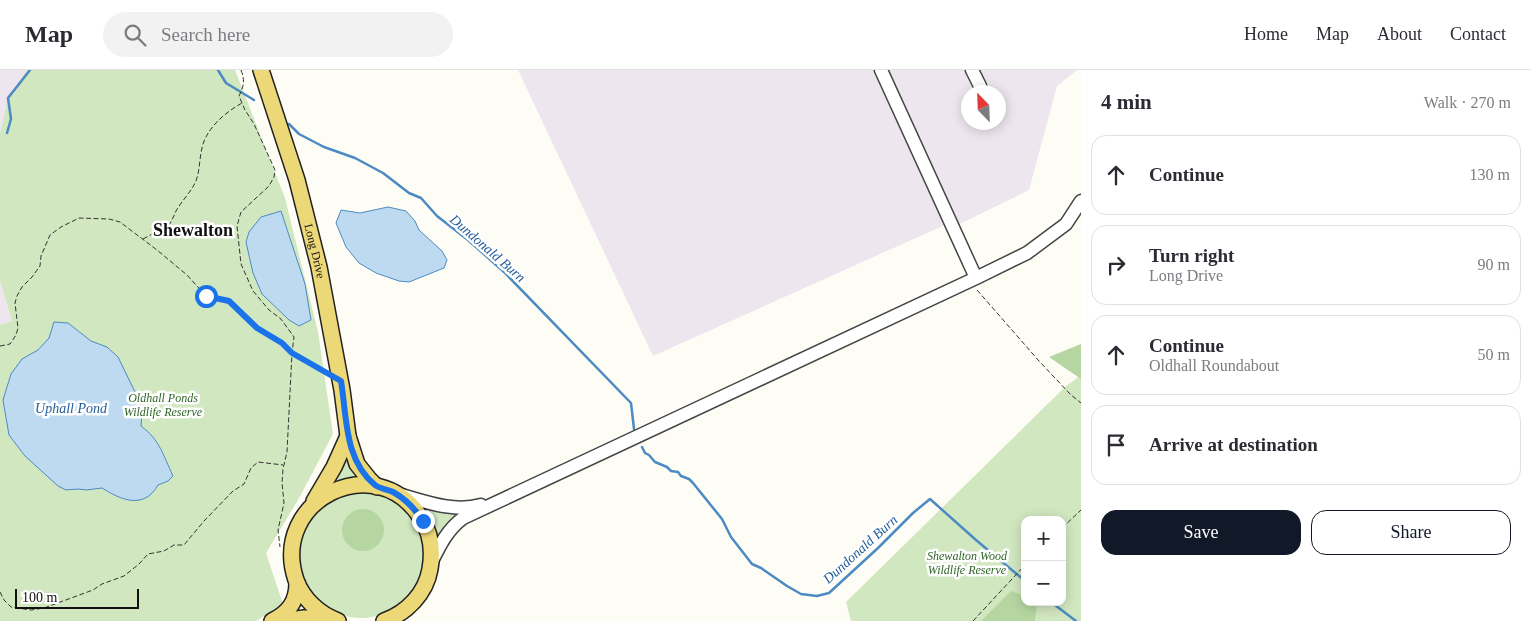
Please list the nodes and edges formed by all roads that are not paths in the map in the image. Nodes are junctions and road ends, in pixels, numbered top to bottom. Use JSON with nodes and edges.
{"nodes":[{"id":1,"x":261,"y":70,"type":"edge"},
{"id":2,"x":881,"y":70,"type":"edge"},
{"id":3,"x":972,"y":70,"type":"edge"},
{"id":4,"x":980,"y":85,"type":"edge"},
{"id":5,"x":1081,"y":200,"type":"edge"},
{"id":6,"x":974,"y":279,"type":"junction"},
{"id":7,"x":348,"y":436,"type":"junction"},
{"id":8,"x":377,"y":486,"type":"junction"},
{"id":9,"x":393,"y":492,"type":"junction"},
{"id":10,"x":500,"y":500,"type":"junction"},
{"id":11,"x":310,"y":507,"type":"junction"},
{"id":12,"x":431,"y":563,"type":"junction"},
{"id":13,"x":297,"y":583,"type":"junction"},
{"id":14,"x":408,"y":607,"type":"junction"},
{"id":15,"x":334,"y":620,"type":"edge"},
{"id":16,"x":272,"y":621,"type":"edge"},
{"id":17,"x":284,"y":621,"type":"edge"},
{"id":18,"x":384,"y":621,"type":"edge"},
{"id":19,"x":395,"y":621,"type":"edge"}],
"edges":[{"from":1,"to":7,"type":"main road","name":"Long Drive"},
{"from":2,"to":6,"type":"street"},
{"from":3,"to":4,"type":"street"},
{"from":5,"to":6,"type":"street"},
{"from":6,"to":10,"type":"street"},
{"from":7,"to":8,"type":"main road","name":"Long Drive"},
{"from":7,"to":11,"type":"main road"},
{"from":8,"to":9,"type":"main road"},
{"from":8,"to":11,"type":"main road"},
{"from":9,"to":10,"type":"street"},
{"from":9,"to":12,"type":"main road"},
{"from":10,"to":12,"type":"street"},
{"from":11,"to":13,"type":"main road"},
{"from":12,"to":14,"type":"main road"},
{"from":13,"to":15,"type":"main road"},
{"from":13,"to":16,"type":"main road"},
{"from":14,"to":18,"type":"main road"},
{"from":14,"to":19,"type":"street"},
{"from":15,"to":17,"type":"main road"}]}
